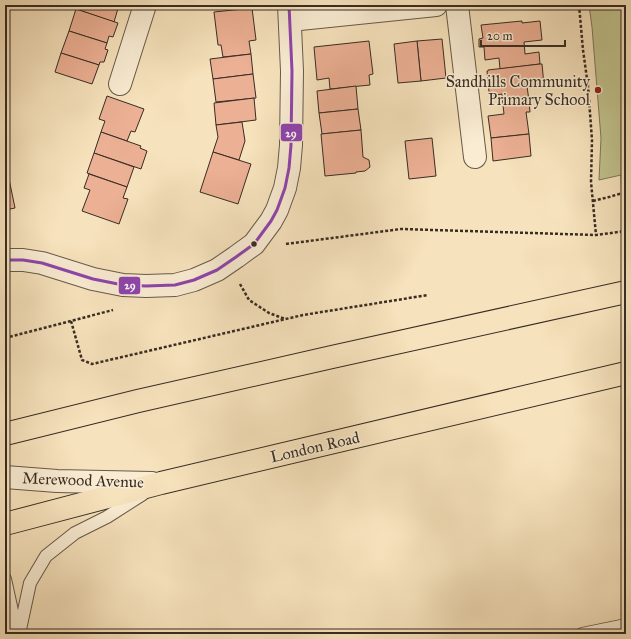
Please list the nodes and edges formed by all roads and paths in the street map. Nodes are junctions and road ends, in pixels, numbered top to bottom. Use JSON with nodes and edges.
{"nodes":[{"id":1,"x":145,"y":5,"type":"edge"},
{"id":2,"x":436,"y":5,"type":"edge"},
{"id":3,"x":457,"y":5,"type":"edge"},
{"id":4,"x":579,"y":5,"type":"edge"},
{"id":5,"x":290,"y":13,"type":"edge"},
{"id":6,"x":120,"y":84,"type":"dead end"},
{"id":7,"x":475,"y":157,"type":"dead end"},
{"id":8,"x":626,"y":192,"type":"edge"},
{"id":9,"x":593,"y":201,"type":"junction"},
{"id":10,"x":626,"y":231,"type":"edge"},
{"id":11,"x":596,"y":235,"type":"junction"},
{"id":12,"x":254,"y":244,"type":"junction"},
{"id":13,"x":5,"y":260,"type":"edge"},
{"id":14,"x":240,"y":284,"type":"dead end"},
{"id":15,"x":626,"y":292,"type":"edge"},
{"id":16,"x":428,"y":296,"type":"dead end"},
{"id":17,"x":115,"y":309,"type":"dead end"},
{"id":18,"x":285,"y":319,"type":"junction"},
{"id":19,"x":71,"y":321,"type":"junction"},
{"id":20,"x":5,"y":338,"type":"edge"},
{"id":21,"x":626,"y":373,"type":"edge"},
{"id":22,"x":5,"y":434,"type":"edge"},
{"id":23,"x":5,"y":477,"type":"edge"},
{"id":24,"x":161,"y":483,"type":"junction"},
{"id":25,"x":5,"y":524,"type":"edge"},
{"id":26,"x":5,"y":580,"type":"edge"},
{"id":27,"x":626,"y":625,"type":"edge"},
{"id":28,"x":18,"y":634,"type":"edge"},
{"id":29,"x":582,"y":634,"type":"edge"}],
"edges":[{"from":1,"to":6,"type":"street"},
{"from":2,"to":5,"type":"street"},
{"from":3,"to":7,"type":"street"},
{"from":4,"to":9,"type":"path"},
{"from":5,"to":12,"type":"street"},
{"from":8,"to":9,"type":"path"},
{"from":9,"to":11,"type":"path"},
{"from":10,"to":11,"type":"path"},
{"from":11,"to":12,"type":"path"},
{"from":12,"to":13,"type":"street"},
{"from":14,"to":18,"type":"path"},
{"from":15,"to":22,"type":"highway"},
{"from":16,"to":18,"type":"path"},
{"from":17,"to":19,"type":"path"},
{"from":18,"to":19,"type":"path"},
{"from":19,"to":20,"type":"path"},
{"from":21,"to":24,"type":"highway","name":"London Road"},
{"from":23,"to":24,"type":"street","name":"Merewood Avenue"},
{"from":24,"to":25,"type":"highway","name":"London Road"},
{"from":24,"to":28,"type":"lane"},
{"from":26,"to":28,"type":"lane"},
{"from":27,"to":29,"type":"lane"}]}
